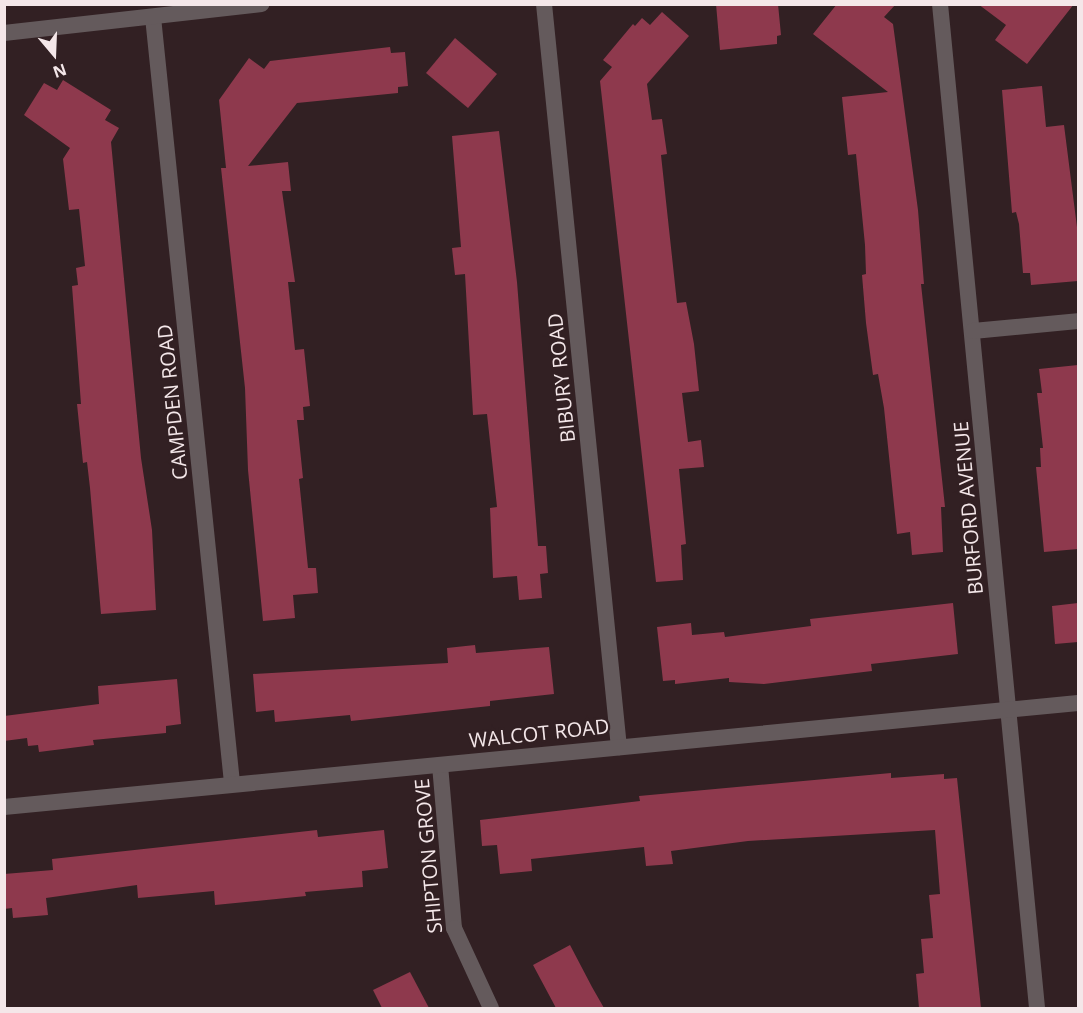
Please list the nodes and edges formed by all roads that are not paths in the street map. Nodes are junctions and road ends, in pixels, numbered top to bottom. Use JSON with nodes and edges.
{"nodes":[{"id":1,"x":261,"y":4,"type":"edge"},
{"id":2,"x":544,"y":4,"type":"edge"},
{"id":3,"x":940,"y":4,"type":"edge"},
{"id":4,"x":153,"y":17,"type":"junction"},
{"id":5,"x":4,"y":33,"type":"edge"},
{"id":6,"x":1078,"y":321,"type":"edge"},
{"id":7,"x":973,"y":331,"type":"junction"},
{"id":8,"x":1078,"y":703,"type":"edge"},
{"id":9,"x":1008,"y":709,"type":"junction"},
{"id":10,"x":619,"y":747,"type":"junction"},
{"id":11,"x":440,"y":765,"type":"junction"},
{"id":12,"x":232,"y":783,"type":"junction"},
{"id":13,"x":4,"y":807,"type":"edge"},
{"id":14,"x":491,"y":1008,"type":"edge"},
{"id":15,"x":1037,"y":1008,"type":"edge"}],
"edges":[{"from":1,"to":4,"type":"street"},
{"from":2,"to":10,"type":"street","name":"BIBURY ROAD"},
{"from":3,"to":7,"type":"street","name":"BURFORD AVENUE"},
{"from":4,"to":5,"type":"street"},
{"from":4,"to":12,"type":"street","name":"CAMPDEN ROAD"},
{"from":6,"to":7,"type":"street"},
{"from":7,"to":9,"type":"street","name":"BURFORD AVENUE"},
{"from":8,"to":9,"type":"street","name":"WALCOT ROAD"},
{"from":9,"to":10,"type":"street","name":"WALCOT ROAD"},
{"from":9,"to":15,"type":"street","name":"BURFORD AVENUE"},
{"from":10,"to":11,"type":"street","name":"WALCOT ROAD"},
{"from":11,"to":12,"type":"street","name":"WALCOT ROAD"},
{"from":11,"to":14,"type":"street","name":"SHIPTON GROVE"},
{"from":12,"to":13,"type":"street","name":"WALCOT ROAD"}]}
